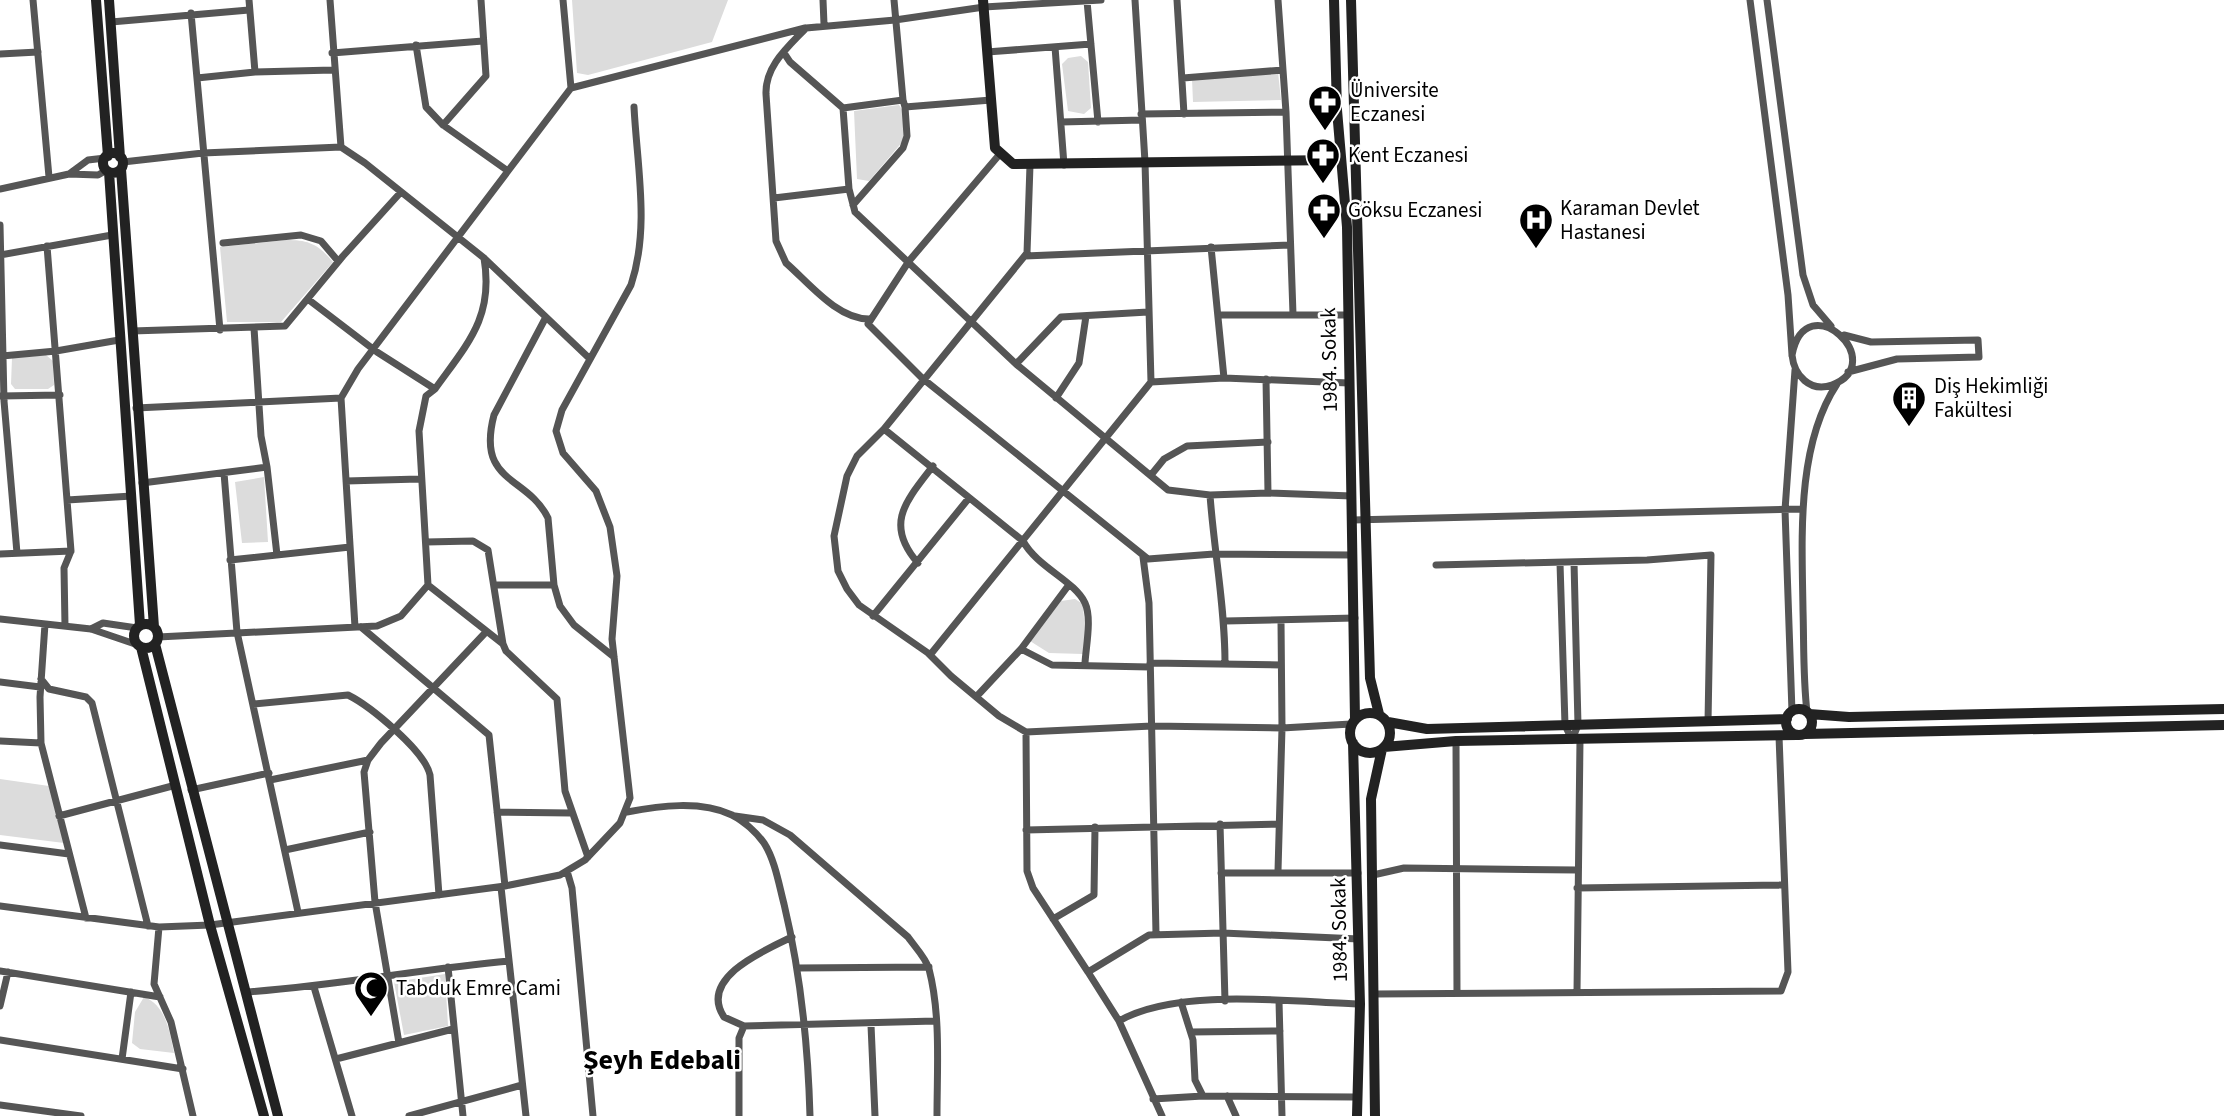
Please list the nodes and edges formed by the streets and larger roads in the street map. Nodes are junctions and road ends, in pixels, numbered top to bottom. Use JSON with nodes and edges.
{"nodes":[{"id":1,"x":33,"y":0,"type":"edge"},
{"id":2,"x":96,"y":0,"type":"edge"},
{"id":3,"x":109,"y":0,"type":"edge"},
{"id":4,"x":248,"y":0,"type":"edge"},
{"id":5,"x":330,"y":0,"type":"edge"},
{"id":6,"x":481,"y":0,"type":"edge"},
{"id":7,"x":563,"y":0,"type":"edge"},
{"id":8,"x":823,"y":0,"type":"edge"},
{"id":9,"x":894,"y":0,"type":"edge"},
{"id":10,"x":1101,"y":0,"type":"edge"},
{"id":11,"x":1135,"y":0,"type":"edge"},
{"id":12,"x":1177,"y":0,"type":"edge"},
{"id":13,"x":1278,"y":0,"type":"edge"},
{"id":14,"x":1334,"y":0,"type":"edge"},
{"id":15,"x":1351,"y":0,"type":"edge"},
{"id":16,"x":1750,"y":0,"type":"edge"},
{"id":17,"x":1767,"y":0,"type":"edge"},
{"id":18,"x":1087,"y":1,"type":"edge"},
{"id":19,"x":984,"y":3,"type":"edge"},
{"id":20,"x":249,"y":10,"type":"junction"},
{"id":21,"x":191,"y":13,"type":"junction"},
{"id":22,"x":895,"y":20,"type":"junction"},
{"id":23,"x":111,"y":22,"type":"junction"},
{"id":24,"x":824,"y":24,"type":"junction"},
{"id":25,"x":806,"y":28,"type":"junction"},
{"id":26,"x":483,"y":41,"type":"junction"},
{"id":27,"x":1091,"y":44,"type":"junction"},
{"id":28,"x":416,"y":45,"type":"junction"},
{"id":29,"x":1055,"y":47,"type":"junction"},
{"id":30,"x":38,"y":52,"type":"junction"},
{"id":31,"x":987,"y":52,"type":"junction"},
{"id":32,"x":332,"y":53,"type":"junction"},
{"id":33,"x":784,"y":53,"type":"junction"},
{"id":34,"x":0,"y":54,"type":"edge"},
{"id":35,"x":333,"y":70,"type":"junction"},
{"id":36,"x":1283,"y":70,"type":"junction"},
{"id":37,"x":255,"y":72,"type":"junction"},
{"id":38,"x":197,"y":78,"type":"junction"},
{"id":39,"x":1182,"y":78,"type":"junction"},
{"id":40,"x":571,"y":88,"type":"junction"},
{"id":41,"x":990,"y":100,"type":"junction"},
{"id":42,"x":904,"y":104,"type":"junction"},
{"id":43,"x":634,"y":107,"type":"dead end"},
{"id":44,"x":843,"y":108,"type":"junction"},
{"id":45,"x":1286,"y":112,"type":"junction"},
{"id":46,"x":1184,"y":114,"type":"junction"},
{"id":47,"x":1141,"y":117,"type":"junction"},
{"id":48,"x":1061,"y":122,"type":"junction"},
{"id":49,"x":1098,"y":122,"type":"junction"},
{"id":50,"x":443,"y":125,"type":"junction"},
{"id":51,"x":341,"y":147,"type":"junction"},
{"id":52,"x":204,"y":153,"type":"junction"},
{"id":53,"x":999,"y":155,"type":"junction"},
{"id":54,"x":107,"y":157,"type":"junction"},
{"id":55,"x":1288,"y":160,"type":"junction"},
{"id":56,"x":1340,"y":160,"type":"junction"},
{"id":57,"x":1145,"y":162,"type":"junction"},
{"id":58,"x":122,"y":163,"type":"junction"},
{"id":59,"x":1064,"y":164,"type":"junction"},
{"id":60,"x":1030,"y":165,"type":"junction"},
{"id":61,"x":108,"y":171,"type":"junction"},
{"id":62,"x":508,"y":171,"type":"junction"},
{"id":63,"x":69,"y":174,"type":"junction"},
{"id":64,"x":50,"y":177,"type":"junction"},
{"id":65,"x":0,"y":189,"type":"edge"},
{"id":66,"x":849,"y":189,"type":"junction"},
{"id":67,"x":401,"y":192,"type":"junction"},
{"id":68,"x":774,"y":198,"type":"junction"},
{"id":69,"x":853,"y":205,"type":"junction"},
{"id":70,"x":0,"y":225,"type":"edge"},
{"id":71,"x":112,"y":235,"type":"junction"},
{"id":72,"x":459,"y":238,"type":"junction"},
{"id":73,"x":223,"y":243,"type":"dead end"},
{"id":74,"x":1290,"y":245,"type":"junction"},
{"id":75,"x":47,"y":246,"type":"junction"},
{"id":76,"x":1211,"y":247,"type":"junction"},
{"id":77,"x":1147,"y":249,"type":"junction"},
{"id":78,"x":0,"y":255,"type":"edge"},
{"id":79,"x":1025,"y":257,"type":"junction"},
{"id":80,"x":484,"y":258,"type":"junction"},
{"id":81,"x":338,"y":261,"type":"junction"},
{"id":82,"x":909,"y":261,"type":"junction"},
{"id":83,"x":309,"y":300,"type":"junction"},
{"id":84,"x":1148,"y":312,"type":"junction"},
{"id":85,"x":1293,"y":314,"type":"junction"},
{"id":86,"x":1218,"y":315,"type":"junction"},
{"id":87,"x":1347,"y":315,"type":"junction"},
{"id":88,"x":1086,"y":316,"type":"junction"},
{"id":89,"x":546,"y":317,"type":"junction"},
{"id":90,"x":869,"y":319,"type":"junction"},
{"id":91,"x":970,"y":323,"type":"junction"},
{"id":92,"x":254,"y":328,"type":"junction"},
{"id":93,"x":1835,"y":329,"type":"junction"},
{"id":94,"x":220,"y":330,"type":"junction"},
{"id":95,"x":132,"y":331,"type":"junction"},
{"id":96,"x":1843,"y":335,"type":"junction"},
{"id":97,"x":119,"y":340,"type":"junction"},
{"id":98,"x":374,"y":349,"type":"junction"},
{"id":99,"x":56,"y":351,"type":"junction"},
{"id":100,"x":1792,"y":355,"type":"junction"},
{"id":101,"x":2,"y":356,"type":"junction"},
{"id":102,"x":590,"y":359,"type":"junction"},
{"id":103,"x":1016,"y":364,"type":"junction"},
{"id":104,"x":1795,"y":369,"type":"junction"},
{"id":105,"x":1848,"y":372,"type":"junction"},
{"id":106,"x":922,"y":378,"type":"junction"},
{"id":107,"x":1224,"y":378,"type":"junction"},
{"id":108,"x":1266,"y":379,"type":"junction"},
{"id":109,"x":1151,"y":382,"type":"junction"},
{"id":110,"x":1838,"y":382,"type":"junction"},
{"id":111,"x":1349,"y":383,"type":"junction"},
{"id":112,"x":435,"y":389,"type":"junction"},
{"id":113,"x":60,"y":395,"type":"junction"},
{"id":114,"x":2,"y":396,"type":"edge"},
{"id":115,"x":341,"y":398,"type":"junction"},
{"id":116,"x":1056,"y":398,"type":"junction"},
{"id":117,"x":260,"y":404,"type":"junction"},
{"id":118,"x":136,"y":408,"type":"junction"},
{"id":119,"x":884,"y":429,"type":"junction"},
{"id":120,"x":1104,"y":437,"type":"junction"},
{"id":121,"x":1268,"y":442,"type":"junction"},
{"id":122,"x":933,"y":466,"type":"junction"},
{"id":123,"x":267,"y":467,"type":"junction"},
{"id":124,"x":224,"y":473,"type":"junction"},
{"id":125,"x":1151,"y":475,"type":"junction"},
{"id":126,"x":419,"y":479,"type":"junction"},
{"id":127,"x":346,"y":481,"type":"junction"},
{"id":128,"x":142,"y":483,"type":"junction"},
{"id":129,"x":1062,"y":493,"type":"junction"},
{"id":130,"x":1268,"y":493,"type":"junction"},
{"id":131,"x":1210,"y":495,"type":"junction"},
{"id":132,"x":132,"y":496,"type":"junction"},
{"id":133,"x":1352,"y":496,"type":"junction"},
{"id":134,"x":969,"y":498,"type":"junction"},
{"id":135,"x":68,"y":500,"type":"junction"},
{"id":136,"x":1803,"y":509,"type":"junction"},
{"id":137,"x":1785,"y":510,"type":"junction"},
{"id":138,"x":1352,"y":520,"type":"junction"},
{"id":139,"x":1365,"y":520,"type":"junction"},
{"id":140,"x":1023,"y":541,"type":"junction"},
{"id":141,"x":426,"y":542,"type":"junction"},
{"id":142,"x":350,"y":547,"type":"junction"},
{"id":143,"x":71,"y":551,"type":"junction"},
{"id":144,"x":17,"y":553,"type":"junction"},
{"id":145,"x":0,"y":554,"type":"edge"},
{"id":146,"x":1214,"y":554,"type":"junction"},
{"id":147,"x":277,"y":555,"type":"junction"},
{"id":148,"x":1353,"y":555,"type":"junction"},
{"id":149,"x":1143,"y":556,"type":"junction"},
{"id":150,"x":230,"y":560,"type":"junction"},
{"id":151,"x":1574,"y":562,"type":"junction"},
{"id":152,"x":918,"y":563,"type":"junction"},
{"id":153,"x":1560,"y":563,"type":"junction"},
{"id":154,"x":1436,"y":565,"type":"dead end"},
{"id":155,"x":554,"y":585,"type":"junction"},
{"id":156,"x":428,"y":586,"type":"junction"},
{"id":157,"x":494,"y":586,"type":"junction"},
{"id":158,"x":1068,"y":586,"type":"junction"},
{"id":159,"x":873,"y":616,"type":"junction"},
{"id":160,"x":1355,"y":618,"type":"junction"},
{"id":161,"x":0,"y":619,"type":"edge"},
{"id":162,"x":1225,"y":621,"type":"junction"},
{"id":163,"x":1281,"y":621,"type":"junction"},
{"id":164,"x":45,"y":624,"type":"junction"},
{"id":165,"x":65,"y":626,"type":"junction"},
{"id":166,"x":138,"y":626,"type":"junction"},
{"id":167,"x":358,"y":626,"type":"junction"},
{"id":168,"x":91,"y":629,"type":"junction"},
{"id":169,"x":237,"y":632,"type":"junction"},
{"id":170,"x":485,"y":633,"type":"junction"},
{"id":171,"x":156,"y":636,"type":"junction"},
{"id":172,"x":503,"y":644,"type":"junction"},
{"id":173,"x":139,"y":646,"type":"junction"},
{"id":174,"x":1021,"y":649,"type":"junction"},
{"id":175,"x":930,"y":655,"type":"junction"},
{"id":176,"x":614,"y":657,"type":"junction"},
{"id":177,"x":1085,"y":663,"type":"junction"},
{"id":178,"x":1225,"y":663,"type":"junction"},
{"id":179,"x":1150,"y":665,"type":"junction"},
{"id":180,"x":1281,"y":665,"type":"junction"},
{"id":181,"x":0,"y":682,"type":"edge"},
{"id":182,"x":41,"y":683,"type":"junction"},
{"id":183,"x":432,"y":687,"type":"junction"},
{"id":184,"x":977,"y":696,"type":"junction"},
{"id":185,"x":253,"y":704,"type":"junction"},
{"id":186,"x":2224,"y":709,"type":"edge"},
{"id":187,"x":1808,"y":713,"type":"junction"},
{"id":188,"x":1379,"y":714,"type":"junction"},
{"id":189,"x":1789,"y":715,"type":"junction"},
{"id":190,"x":1353,"y":722,"type":"junction"},
{"id":191,"x":1388,"y":722,"type":"junction"},
{"id":192,"x":1708,"y":722,"type":"junction"},
{"id":193,"x":1578,"y":724,"type":"junction"},
{"id":194,"x":1565,"y":725,"type":"junction"},
{"id":195,"x":2224,"y":725,"type":"edge"},
{"id":196,"x":1152,"y":726,"type":"junction"},
{"id":197,"x":1282,"y":728,"type":"junction"},
{"id":198,"x":392,"y":730,"type":"junction"},
{"id":199,"x":1026,"y":732,"type":"junction"},
{"id":200,"x":1801,"y":734,"type":"junction"},
{"id":201,"x":1779,"y":736,"type":"junction"},
{"id":202,"x":1576,"y":740,"type":"junction"},
{"id":203,"x":0,"y":741,"type":"edge"},
{"id":204,"x":1456,"y":741,"type":"junction"},
{"id":205,"x":41,"y":743,"type":"junction"},
{"id":206,"x":1353,"y":743,"type":"junction"},
{"id":207,"x":1383,"y":748,"type":"junction"},
{"id":208,"x":368,"y":760,"type":"junction"},
{"id":209,"x":269,"y":777,"type":"junction"},
{"id":210,"x":176,"y":785,"type":"junction"},
{"id":211,"x":191,"y":790,"type":"junction"},
{"id":212,"x":117,"y":801,"type":"junction"},
{"id":213,"x":497,"y":812,"type":"junction"},
{"id":214,"x":627,"y":812,"type":"junction"},
{"id":215,"x":571,"y":813,"type":"junction"},
{"id":216,"x":733,"y":815,"type":"junction"},
{"id":217,"x":59,"y":816,"type":"junction"},
{"id":218,"x":1154,"y":824,"type":"junction"},
{"id":219,"x":1220,"y":824,"type":"junction"},
{"id":220,"x":1278,"y":824,"type":"junction"},
{"id":221,"x":1095,"y":827,"type":"junction"},
{"id":222,"x":1026,"y":830,"type":"junction"},
{"id":223,"x":370,"y":832,"type":"junction"},
{"id":224,"x":0,"y":845,"type":"edge"},
{"id":225,"x":285,"y":850,"type":"junction"},
{"id":226,"x":69,"y":854,"type":"junction"},
{"id":227,"x":588,"y":857,"type":"junction"},
{"id":228,"x":1455,"y":868,"type":"junction"},
{"id":229,"x":1577,"y":870,"type":"junction"},
{"id":230,"x":567,"y":871,"type":"junction"},
{"id":231,"x":1278,"y":871,"type":"junction"},
{"id":232,"x":1221,"y":873,"type":"junction"},
{"id":233,"x":1358,"y":873,"type":"junction"},
{"id":234,"x":1373,"y":875,"type":"junction"},
{"id":235,"x":1783,"y":885,"type":"junction"},
{"id":236,"x":503,"y":887,"type":"junction"},
{"id":237,"x":1577,"y":888,"type":"junction"},
{"id":238,"x":439,"y":895,"type":"junction"},
{"id":239,"x":375,"y":902,"type":"junction"},
{"id":240,"x":0,"y":906,"type":"edge"},
{"id":241,"x":298,"y":912,"type":"junction"},
{"id":242,"x":86,"y":918,"type":"junction"},
{"id":243,"x":1053,"y":919,"type":"junction"},
{"id":244,"x":227,"y":922,"type":"junction"},
{"id":245,"x":210,"y":925,"type":"junction"},
{"id":246,"x":148,"y":926,"type":"junction"},
{"id":247,"x":159,"y":928,"type":"junction"},
{"id":248,"x":1223,"y":933,"type":"junction"},
{"id":249,"x":1156,"y":934,"type":"junction"},
{"id":250,"x":792,"y":937,"type":"junction"},
{"id":251,"x":1359,"y":939,"type":"junction"},
{"id":252,"x":509,"y":961,"type":"junction"},
{"id":253,"x":448,"y":967,"type":"junction"},
{"id":254,"x":929,"y":967,"type":"junction"},
{"id":255,"x":797,"y":968,"type":"junction"},
{"id":256,"x":4,"y":971,"type":"edge"},
{"id":257,"x":1088,"y":972,"type":"junction"},
{"id":258,"x":387,"y":976,"type":"junction"},
{"id":259,"x":314,"y":987,"type":"junction"},
{"id":260,"x":131,"y":992,"type":"junction"},
{"id":261,"x":246,"y":992,"type":"junction"},
{"id":262,"x":1577,"y":992,"type":"junction"},
{"id":263,"x":1458,"y":993,"type":"junction"},
{"id":264,"x":1374,"y":994,"type":"junction"},
{"id":265,"x":160,"y":997,"type":"junction"},
{"id":266,"x":1225,"y":1001,"type":"junction"},
{"id":267,"x":1279,"y":1001,"type":"junction"},
{"id":268,"x":1181,"y":1002,"type":"junction"},
{"id":269,"x":1360,"y":1004,"type":"junction"},
{"id":270,"x":0,"y":1006,"type":"edge"},
{"id":271,"x":935,"y":1021,"type":"junction"},
{"id":272,"x":1119,"y":1021,"type":"junction"},
{"id":273,"x":871,"y":1024,"type":"junction"},
{"id":274,"x":806,"y":1026,"type":"junction"},
{"id":275,"x":744,"y":1027,"type":"junction"},
{"id":276,"x":453,"y":1030,"type":"junction"},
{"id":277,"x":1280,"y":1031,"type":"junction"},
{"id":278,"x":1191,"y":1032,"type":"junction"},
{"id":279,"x":0,"y":1041,"type":"edge"},
{"id":280,"x":399,"y":1043,"type":"junction"},
{"id":281,"x":122,"y":1059,"type":"junction"},
{"id":282,"x":336,"y":1059,"type":"junction"},
{"id":283,"x":183,"y":1069,"type":"junction"},
{"id":284,"x":522,"y":1086,"type":"junction"},
{"id":285,"x":1203,"y":1096,"type":"junction"},
{"id":286,"x":1227,"y":1096,"type":"junction"},
{"id":287,"x":1356,"y":1097,"type":"junction"},
{"id":288,"x":1281,"y":1098,"type":"junction"},
{"id":289,"x":1153,"y":1099,"type":"junction"},
{"id":290,"x":462,"y":1102,"type":"junction"},
{"id":291,"x":0,"y":1105,"type":"edge"},
{"id":292,"x":81,"y":1116,"type":"edge"},
{"id":293,"x":192,"y":1116,"type":"edge"},
{"id":294,"x":264,"y":1116,"type":"edge"},
{"id":295,"x":278,"y":1116,"type":"edge"},
{"id":296,"x":352,"y":1116,"type":"edge"},
{"id":297,"x":408,"y":1116,"type":"edge"},
{"id":298,"x":463,"y":1116,"type":"edge"},
{"id":299,"x":526,"y":1116,"type":"edge"},
{"id":300,"x":593,"y":1116,"type":"edge"},
{"id":301,"x":739,"y":1116,"type":"edge"},
{"id":302,"x":810,"y":1116,"type":"edge"},
{"id":303,"x":875,"y":1116,"type":"edge"},
{"id":304,"x":937,"y":1116,"type":"edge"},
{"id":305,"x":1162,"y":1116,"type":"edge"},
{"id":306,"x":1236,"y":1116,"type":"edge"},
{"id":307,"x":1282,"y":1116,"type":"edge"},
{"id":308,"x":1357,"y":1116,"type":"edge"},
{"id":309,"x":1375,"y":1116,"type":"edge"}],
"edges":[{"from":1,"to":30,"type":"street"},
{"from":2,"to":54,"type":"street"},
{"from":3,"to":23,"type":"street"},
{"from":4,"to":20,"type":"street"},
{"from":5,"to":32,"type":"street"},
{"from":6,"to":26,"type":"street"},
{"from":7,"to":40,"type":"street"},
{"from":8,"to":24,"type":"street"},
{"from":9,"to":22,"type":"street"},
{"from":10,"to":18,"type":"street"},
{"from":11,"to":47,"type":"street"},
{"from":12,"to":39,"type":"street"},
{"from":13,"to":36,"type":"street"},
{"from":14,"to":56,"type":"street","name":"1984. Sokak"},
{"from":15,"to":139,"type":"street"},
{"from":16,"to":100,"type":"street"},
{"from":17,"to":93,"type":"street"},
{"from":18,"to":19,"type":"street"},
{"from":18,"to":27,"type":"street"},
{"from":19,"to":22,"type":"street"},
{"from":19,"to":31,"type":"street"},
{"from":20,"to":21,"type":"street"},
{"from":20,"to":37,"type":"street"},
{"from":21,"to":23,"type":"street"},
{"from":21,"to":38,"type":"street"},
{"from":22,"to":24,"type":"street"},
{"from":22,"to":42,"type":"street"},
{"from":23,"to":58,"type":"street"},
{"from":24,"to":25,"type":"street"},
{"from":25,"to":33,"type":"street"},
{"from":25,"to":40,"type":"street"},
{"from":26,"to":28,"type":"street"},
{"from":26,"to":50,"type":"street"},
{"from":27,"to":29,"type":"street"},
{"from":27,"to":49,"type":"street"},
{"from":28,"to":32,"type":"street"},
{"from":28,"to":50,"type":"street"},
{"from":29,"to":31,"type":"street"},
{"from":29,"to":48,"type":"street"},
{"from":30,"to":34,"type":"street"},
{"from":30,"to":64,"type":"street"},
{"from":31,"to":41,"type":"street"},
{"from":32,"to":35,"type":"street"},
{"from":33,"to":44,"type":"street"},
{"from":33,"to":68,"type":"street"},
{"from":35,"to":37,"type":"street"},
{"from":35,"to":51,"type":"street"},
{"from":36,"to":39,"type":"street"},
{"from":36,"to":45,"type":"street"},
{"from":37,"to":38,"type":"street"},
{"from":38,"to":52,"type":"street"},
{"from":39,"to":46,"type":"street"},
{"from":40,"to":62,"type":"street"},
{"from":41,"to":42,"type":"street"},
{"from":41,"to":53,"type":"street"},
{"from":42,"to":44,"type":"street"},
{"from":42,"to":69,"type":"street"},
{"from":43,"to":102,"type":"street"},
{"from":44,"to":66,"type":"street"},
{"from":45,"to":46,"type":"street"},
{"from":45,"to":55,"type":"street"},
{"from":46,"to":47,"type":"street"},
{"from":47,"to":49,"type":"street"},
{"from":47,"to":57,"type":"street"},
{"from":48,"to":49,"type":"street"},
{"from":48,"to":59,"type":"street"},
{"from":50,"to":62,"type":"street"},
{"from":51,"to":52,"type":"street"},
{"from":51,"to":67,"type":"street"},
{"from":52,"to":58,"type":"street"},
{"from":52,"to":94,"type":"street"},
{"from":53,"to":60,"type":"street"},
{"from":53,"to":82,"type":"street"},
{"from":54,"to":58,"type":"street"},
{"from":54,"to":61,"type":"street"},
{"from":54,"to":63,"type":"street"},
{"from":55,"to":56,"type":"street"},
{"from":55,"to":57,"type":"street"},
{"from":55,"to":74,"type":"street"},
{"from":56,"to":87,"type":"street","name":"1984. Sokak"},
{"from":57,"to":59,"type":"street"},
{"from":57,"to":77,"type":"street"},
{"from":58,"to":61,"type":"street"},
{"from":58,"to":95,"type":"street"},
{"from":59,"to":60,"type":"street"},
{"from":60,"to":79,"type":"street"},
{"from":61,"to":63,"type":"street"},
{"from":61,"to":71,"type":"street"},
{"from":62,"to":72,"type":"street"},
{"from":63,"to":64,"type":"street"},
{"from":64,"to":65,"type":"street"},
{"from":66,"to":68,"type":"street"},
{"from":66,"to":69,"type":"street"},
{"from":67,"to":72,"type":"street"},
{"from":67,"to":81,"type":"street"},
{"from":68,"to":90,"type":"street"},
{"from":69,"to":82,"type":"street"},
{"from":70,"to":78,"type":"street"},
{"from":71,"to":75,"type":"street"},
{"from":71,"to":97,"type":"street"},
{"from":72,"to":80,"type":"street"},
{"from":72,"to":98,"type":"street"},
{"from":73,"to":81,"type":"street"},
{"from":74,"to":76,"type":"street"},
{"from":74,"to":85,"type":"street"},
{"from":75,"to":78,"type":"street"},
{"from":75,"to":99,"type":"street"},
{"from":76,"to":77,"type":"street"},
{"from":76,"to":86,"type":"street"},
{"from":77,"to":79,"type":"street"},
{"from":77,"to":84,"type":"street"},
{"from":78,"to":101,"type":"street"},
{"from":79,"to":91,"type":"street"},
{"from":80,"to":89,"type":"street"},
{"from":80,"to":112,"type":"street"},
{"from":81,"to":83,"type":"street"},
{"from":82,"to":90,"type":"street"},
{"from":82,"to":91,"type":"street"},
{"from":83,"to":92,"type":"street"},
{"from":83,"to":98,"type":"street"},
{"from":84,"to":88,"type":"street"},
{"from":84,"to":109,"type":"street"},
{"from":85,"to":86,"type":"street"},
{"from":85,"to":87,"type":"street"},
{"from":86,"to":107,"type":"street"},
{"from":87,"to":111,"type":"street","name":"1984. Sokak"},
{"from":88,"to":103,"type":"street"},
{"from":88,"to":116,"type":"street"},
{"from":89,"to":102,"type":"street"},
{"from":89,"to":155,"type":"street"},
{"from":90,"to":106,"type":"street"},
{"from":91,"to":103,"type":"street"},
{"from":91,"to":106,"type":"street"},
{"from":92,"to":94,"type":"street"},
{"from":92,"to":117,"type":"street"},
{"from":93,"to":96,"type":"street"},
{"from":93,"to":100,"type":"street"},
{"from":94,"to":95,"type":"street"},
{"from":95,"to":118,"type":"street"},
{"from":96,"to":105,"type":"street"},
{"from":96,"to":105,"type":"street"},
{"from":97,"to":99,"type":"street"},
{"from":97,"to":132,"type":"street"},
{"from":98,"to":112,"type":"street"},
{"from":98,"to":115,"type":"street"},
{"from":99,"to":101,"type":"street"},
{"from":99,"to":113,"type":"street"},
{"from":100,"to":104,"type":"street"},
{"from":101,"to":114,"type":"street"},
{"from":102,"to":176,"type":"street"},
{"from":103,"to":116,"type":"street"},
{"from":104,"to":110,"type":"street"},
{"from":104,"to":137,"type":"street"},
{"from":105,"to":110,"type":"street"},
{"from":106,"to":119,"type":"street"},
{"from":106,"to":129,"type":"street"},
{"from":107,"to":108,"type":"street"},
{"from":107,"to":109,"type":"street"},
{"from":108,"to":111,"type":"street"},
{"from":108,"to":121,"type":"street"},
{"from":109,"to":120,"type":"street"},
{"from":110,"to":136,"type":"street"},
{"from":111,"to":133,"type":"street","name":"1984. Sokak"},
{"from":112,"to":126,"type":"street"},
{"from":113,"to":114,"type":"street"},
{"from":113,"to":135,"type":"street"},
{"from":114,"to":144,"type":"street"},
{"from":115,"to":117,"type":"street"},
{"from":115,"to":127,"type":"street"},
{"from":116,"to":120,"type":"street"},
{"from":117,"to":118,"type":"street"},
{"from":117,"to":123,"type":"street"},
{"from":118,"to":128,"type":"street"},
{"from":119,"to":122,"type":"street"},
{"from":119,"to":159,"type":"street"},
{"from":120,"to":125,"type":"street"},
{"from":120,"to":129,"type":"street"},
{"from":121,"to":125,"type":"street"},
{"from":121,"to":130,"type":"street"},
{"from":122,"to":134,"type":"street"},
{"from":122,"to":152,"type":"street"},
{"from":123,"to":124,"type":"street"},
{"from":123,"to":147,"type":"street"},
{"from":124,"to":128,"type":"street"},
{"from":124,"to":150,"type":"street"},
{"from":125,"to":131,"type":"street"},
{"from":126,"to":127,"type":"street"},
{"from":126,"to":141,"type":"street"},
{"from":127,"to":142,"type":"street"},
{"from":128,"to":171,"type":"street"},
{"from":129,"to":140,"type":"street"},
{"from":129,"to":149,"type":"street"},
{"from":130,"to":131,"type":"street"},
{"from":130,"to":133,"type":"street"},
{"from":131,"to":146,"type":"street"},
{"from":132,"to":135,"type":"street"},
{"from":132,"to":166,"type":"street"},
{"from":133,"to":138,"type":"street","name":"1984. Sokak"},
{"from":134,"to":140,"type":"street"},
{"from":134,"to":152,"type":"street"},
{"from":135,"to":143,"type":"street"},
{"from":136,"to":137,"type":"street"},
{"from":136,"to":187,"type":"street"},
{"from":137,"to":139,"type":"street"},
{"from":137,"to":189,"type":"street"},
{"from":138,"to":139,"type":"street"},
{"from":138,"to":148,"type":"street","name":"1984. Sokak"},
{"from":139,"to":188,"type":"street"},
{"from":140,"to":158,"type":"street"},
{"from":140,"to":175,"type":"street"},
{"from":141,"to":156,"type":"street"},
{"from":141,"to":157,"type":"street"},
{"from":142,"to":147,"type":"street"},
{"from":142,"to":167,"type":"street"},
{"from":143,"to":144,"type":"street"},
{"from":143,"to":165,"type":"street"},
{"from":144,"to":145,"type":"street"},
{"from":146,"to":148,"type":"street"},
{"from":146,"to":149,"type":"street"},
{"from":146,"to":162,"type":"street"},
{"from":147,"to":150,"type":"street"},
{"from":148,"to":160,"type":"street","name":"1984. Sokak"},
{"from":149,"to":179,"type":"street"},
{"from":150,"to":169,"type":"street"},
{"from":151,"to":153,"type":"street"},
{"from":151,"to":192,"type":"street"},
{"from":151,"to":193,"type":"street"},
{"from":152,"to":159,"type":"street"},
{"from":153,"to":154,"type":"street"},
{"from":153,"to":194,"type":"street"},
{"from":155,"to":157,"type":"street"},
{"from":155,"to":176,"type":"street"},
{"from":156,"to":167,"type":"street"},
{"from":156,"to":170,"type":"street"},
{"from":157,"to":172,"type":"street"},
{"from":158,"to":174,"type":"street"},
{"from":158,"to":177,"type":"street"},
{"from":159,"to":175,"type":"street"},
{"from":160,"to":163,"type":"street"},
{"from":160,"to":190,"type":"street","name":"1984. Sokak"},
{"from":161,"to":164,"type":"street"},
{"from":162,"to":163,"type":"street"},
{"from":162,"to":178,"type":"street"},
{"from":163,"to":180,"type":"street"},
{"from":164,"to":165,"type":"street"},
{"from":164,"to":182,"type":"street"},
{"from":165,"to":168,"type":"street"},
{"from":166,"to":168,"type":"street"},
{"from":166,"to":171,"type":"street"},
{"from":166,"to":173,"type":"street"},
{"from":167,"to":169,"type":"street"},
{"from":167,"to":183,"type":"street"},
{"from":168,"to":173,"type":"street"},
{"from":169,"to":171,"type":"street"},
{"from":169,"to":185,"type":"street"},
{"from":170,"to":172,"type":"street"},
{"from":170,"to":183,"type":"street"},
{"from":171,"to":173,"type":"street"},
{"from":171,"to":211,"type":"street"},
{"from":172,"to":215,"type":"street"},
{"from":173,"to":210,"type":"street"},
{"from":174,"to":177,"type":"street"},
{"from":174,"to":184,"type":"street"},
{"from":175,"to":184,"type":"street"},
{"from":176,"to":214,"type":"street"},
{"from":177,"to":179,"type":"street"},
{"from":178,"to":179,"type":"street"},
{"from":178,"to":180,"type":"street"},
{"from":179,"to":196,"type":"street"},
{"from":180,"to":197,"type":"street"},
{"from":181,"to":182,"type":"street"},
{"from":182,"to":205,"type":"street"},
{"from":182,"to":212,"type":"street"},
{"from":183,"to":198,"type":"street"},
{"from":183,"to":213,"type":"street"},
{"from":184,"to":199,"type":"street"},
{"from":185,"to":198,"type":"street"},
{"from":185,"to":209,"type":"street"},
{"from":186,"to":187,"type":"street"},
{"from":187,"to":189,"type":"street"},
{"from":187,"to":200,"type":"street"},
{"from":188,"to":190,"type":"street"},
{"from":188,"to":191,"type":"street"},
{"from":189,"to":192,"type":"street"},
{"from":189,"to":200,"type":"street"},
{"from":190,"to":197,"type":"street"},
{"from":190,"to":206,"type":"street"},
{"from":191,"to":194,"type":"street"},
{"from":191,"to":207,"type":"street"},
{"from":192,"to":193,"type":"street"},
{"from":193,"to":194,"type":"street"},
{"from":193,"to":202,"type":"street"},
{"from":194,"to":202,"type":"street"},
{"from":195,"to":200,"type":"street"},
{"from":196,"to":197,"type":"street"},
{"from":196,"to":199,"type":"street"},
{"from":196,"to":218,"type":"street"},
{"from":197,"to":220,"type":"street"},
{"from":198,"to":208,"type":"street"},
{"from":198,"to":238,"type":"street"},
{"from":199,"to":222,"type":"street"},
{"from":200,"to":201,"type":"street"},
{"from":201,"to":202,"type":"street"},
{"from":201,"to":235,"type":"street"},
{"from":202,"to":204,"type":"street"},
{"from":202,"to":229,"type":"street"},
{"from":203,"to":205,"type":"street"},
{"from":204,"to":207,"type":"street"},
{"from":204,"to":228,"type":"street"},
{"from":205,"to":217,"type":"street"},
{"from":206,"to":207,"type":"street"},
{"from":206,"to":233,"type":"street","name":"1984. Sokak"},
{"from":207,"to":234,"type":"street"},
{"from":208,"to":209,"type":"street"},
{"from":208,"to":223,"type":"street"},
{"from":209,"to":211,"type":"street"},
{"from":209,"to":225,"type":"street"},
{"from":210,"to":212,"type":"street"},
{"from":210,"to":245,"type":"street"},
{"from":211,"to":244,"type":"street"},
{"from":212,"to":217,"type":"street"},
{"from":212,"to":246,"type":"street"},
{"from":213,"to":215,"type":"street"},
{"from":213,"to":236,"type":"street"},
{"from":214,"to":216,"type":"street"},
{"from":214,"to":227,"type":"street"},
{"from":215,"to":227,"type":"street"},
{"from":216,"to":250,"type":"street"},
{"from":216,"to":254,"type":"street"},
{"from":217,"to":226,"type":"street"},
{"from":218,"to":219,"type":"street"},
{"from":218,"to":221,"type":"street"},
{"from":218,"to":249,"type":"street"},
{"from":219,"to":220,"type":"street"},
{"from":219,"to":232,"type":"street"},
{"from":220,"to":231,"type":"street"},
{"from":221,"to":222,"type":"street"},
{"from":221,"to":243,"type":"street"},
{"from":222,"to":243,"type":"street"},
{"from":223,"to":225,"type":"street"},
{"from":223,"to":239,"type":"street"},
{"from":224,"to":226,"type":"street"},
{"from":225,"to":241,"type":"street"},
{"from":226,"to":242,"type":"street"},
{"from":227,"to":230,"type":"street"},
{"from":228,"to":229,"type":"street"},
{"from":228,"to":234,"type":"street"},
{"from":228,"to":263,"type":"street"},
{"from":229,"to":237,"type":"street"},
{"from":230,"to":236,"type":"street"},
{"from":230,"to":300,"type":"street"},
{"from":231,"to":232,"type":"street"},
{"from":231,"to":233,"type":"street"},
{"from":232,"to":248,"type":"street"},
{"from":233,"to":251,"type":"street","name":"1984. Sokak"},
{"from":234,"to":264,"type":"street"},
{"from":235,"to":237,"type":"street"},
{"from":235,"to":262,"type":"street"},
{"from":236,"to":238,"type":"street"},
{"from":236,"to":252,"type":"street"},
{"from":237,"to":262,"type":"street"},
{"from":238,"to":239,"type":"street"},
{"from":239,"to":241,"type":"street"},
{"from":239,"to":258,"type":"street"},
{"from":240,"to":242,"type":"street"},
{"from":241,"to":244,"type":"street"},
{"from":242,"to":246,"type":"street"},
{"from":243,"to":257,"type":"street"},
{"from":244,"to":245,"type":"street"},
{"from":244,"to":261,"type":"street"},
{"from":245,"to":247,"type":"street"},
{"from":245,"to":294,"type":"street"},
{"from":246,"to":247,"type":"street"},
{"from":247,"to":265,"type":"street"},
{"from":248,"to":249,"type":"street"},
{"from":248,"to":251,"type":"street"},
{"from":248,"to":266,"type":"street"},
{"from":249,"to":257,"type":"street"},
{"from":250,"to":255,"type":"street"},
{"from":250,"to":275,"type":"street"},
{"from":251,"to":269,"type":"street","name":"1984. Sokak"},
{"from":252,"to":253,"type":"street"},
{"from":252,"to":284,"type":"street"},
{"from":253,"to":258,"type":"street"},
{"from":253,"to":276,"type":"street"},
{"from":254,"to":255,"type":"street"},
{"from":254,"to":271,"type":"street"},
{"from":255,"to":274,"type":"street"},
{"from":256,"to":260,"type":"street"},
{"from":256,"to":270,"type":"street"},
{"from":257,"to":272,"type":"street"},
{"from":258,"to":259,"type":"street"},
{"from":258,"to":280,"type":"street"},
{"from":259,"to":261,"type":"street"},
{"from":259,"to":282,"type":"street"},
{"from":260,"to":265,"type":"street"},
{"from":260,"to":281,"type":"street"},
{"from":261,"to":295,"type":"street"},
{"from":262,"to":263,"type":"street"},
{"from":263,"to":264,"type":"street"},
{"from":264,"to":309,"type":"street"},
{"from":265,"to":283,"type":"street"},
{"from":266,"to":267,"type":"street"},
{"from":266,"to":268,"type":"street"},
{"from":267,"to":269,"type":"street"},
{"from":267,"to":277,"type":"street"},
{"from":268,"to":272,"type":"street"},
{"from":268,"to":278,"type":"street"},
{"from":269,"to":287,"type":"street","name":"1984. Sokak"},
{"from":271,"to":273,"type":"street"},
{"from":271,"to":304,"type":"street"},
{"from":272,"to":289,"type":"street"},
{"from":273,"to":274,"type":"street"},
{"from":273,"to":303,"type":"street"},
{"from":274,"to":275,"type":"street"},
{"from":274,"to":302,"type":"street"},
{"from":275,"to":301,"type":"street"},
{"from":276,"to":280,"type":"street"},
{"from":276,"to":290,"type":"street"},
{"from":277,"to":278,"type":"street"},
{"from":277,"to":288,"type":"street"},
{"from":278,"to":285,"type":"street"},
{"from":279,"to":281,"type":"street"},
{"from":280,"to":282,"type":"street"},
{"from":281,"to":283,"type":"street"},
{"from":282,"to":296,"type":"street"},
{"from":283,"to":293,"type":"street"},
{"from":284,"to":290,"type":"street"},
{"from":284,"to":299,"type":"street"},
{"from":285,"to":286,"type":"street"},
{"from":285,"to":289,"type":"street"},
{"from":286,"to":288,"type":"street"},
{"from":286,"to":306,"type":"street"},
{"from":287,"to":288,"type":"street"},
{"from":287,"to":308,"type":"street","name":"1984. Sokak"},
{"from":288,"to":307,"type":"street"},
{"from":289,"to":305,"type":"street"},
{"from":290,"to":297,"type":"street"},
{"from":290,"to":298,"type":"street"},
{"from":291,"to":292,"type":"street"}]}
